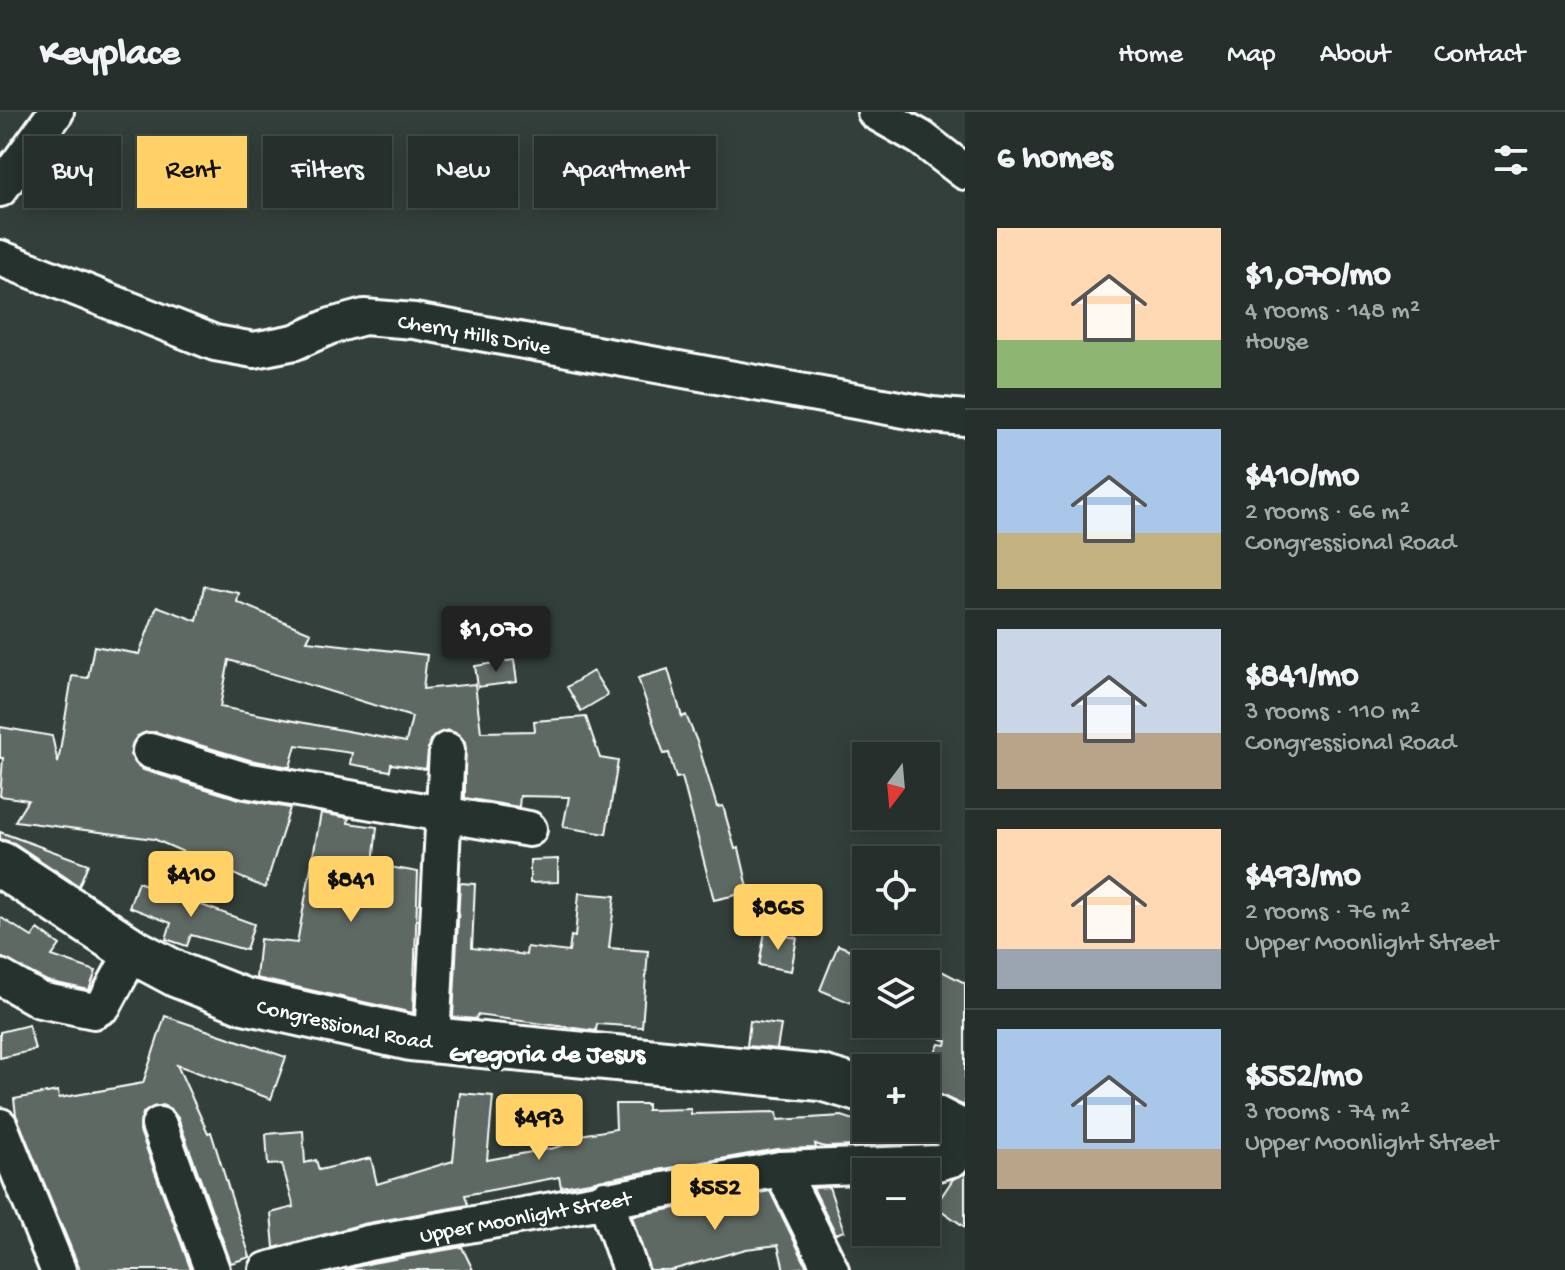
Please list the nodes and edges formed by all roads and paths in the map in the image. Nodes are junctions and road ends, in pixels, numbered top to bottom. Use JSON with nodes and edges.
{"nodes":[{"id":1,"x":56,"y":112,"type":"edge"},
{"id":2,"x":875,"y":112,"type":"edge"},
{"id":3,"x":965,"y":172,"type":"edge"},
{"id":4,"x":0,"y":189,"type":"edge"},
{"id":5,"x":0,"y":258,"type":"edge"},
{"id":6,"x":965,"y":418,"type":"edge"},
{"id":7,"x":447,"y":750,"type":"dead end"},
{"id":8,"x":150,"y":751,"type":"dead end"},
{"id":9,"x":443,"y":814,"type":"junction"},
{"id":10,"x":529,"y":829,"type":"dead end"},
{"id":11,"x":0,"y":864,"type":"edge"},
{"id":12,"x":133,"y":951,"type":"junction"},
{"id":13,"x":0,"y":977,"type":"edge"},
{"id":14,"x":432,"y":1040,"type":"junction"},
{"id":15,"x":852,"y":1087,"type":"edge"},
{"id":16,"x":940,"y":1121,"type":"edge"},
{"id":17,"x":159,"y":1125,"type":"dead end"},
{"id":18,"x":0,"y":1126,"type":"edge"},
{"id":19,"x":965,"y":1134,"type":"edge"},
{"id":20,"x":965,"y":1141,"type":"edge"},
{"id":21,"x":781,"y":1169,"type":"junction"},
{"id":22,"x":605,"y":1198,"type":"junction"},
{"id":23,"x":373,"y":1256,"type":"edge"},
{"id":24,"x":320,"y":1263,"type":"edge"},
{"id":25,"x":58,"y":1270,"type":"edge"},
{"id":26,"x":212,"y":1270,"type":"edge"},
{"id":27,"x":267,"y":1270,"type":"edge"},
{"id":28,"x":630,"y":1270,"type":"edge"},
{"id":29,"x":831,"y":1270,"type":"edge"}],
"edges":[{"from":1,"to":4,"type":"street"},
{"from":2,"to":3,"type":"street"},
{"from":5,"to":6,"type":"street","name":"Cherry Hills Drive"},
{"from":7,"to":9,"type":"street"},
{"from":8,"to":9,"type":"street"},
{"from":9,"to":10,"type":"street"},
{"from":9,"to":14,"type":"street"},
{"from":11,"to":12,"type":"main road","name":"Congressional Road"},
{"from":12,"to":13,"type":"street"},
{"from":12,"to":14,"type":"main road","name":"Congressional Road"},
{"from":14,"to":15,"type":"main road","name":"Congressional Road"},
{"from":16,"to":19,"type":"main road"},
{"from":17,"to":26,"type":"street"},
{"from":18,"to":25,"type":"street"},
{"from":20,"to":21,"type":"street","name":"Upper Moonlight Street"},
{"from":21,"to":22,"type":"street","name":"Upper Moonlight Street"},
{"from":21,"to":29,"type":"street"},
{"from":22,"to":23,"type":"street","name":"Upper Moonlight Street"},
{"from":22,"to":28,"type":"street"},
{"from":23,"to":24,"type":"street","name":"Upper Moonlight Street"},
{"from":24,"to":27,"type":"street","name":"Upper Moonlight Street"}]}
